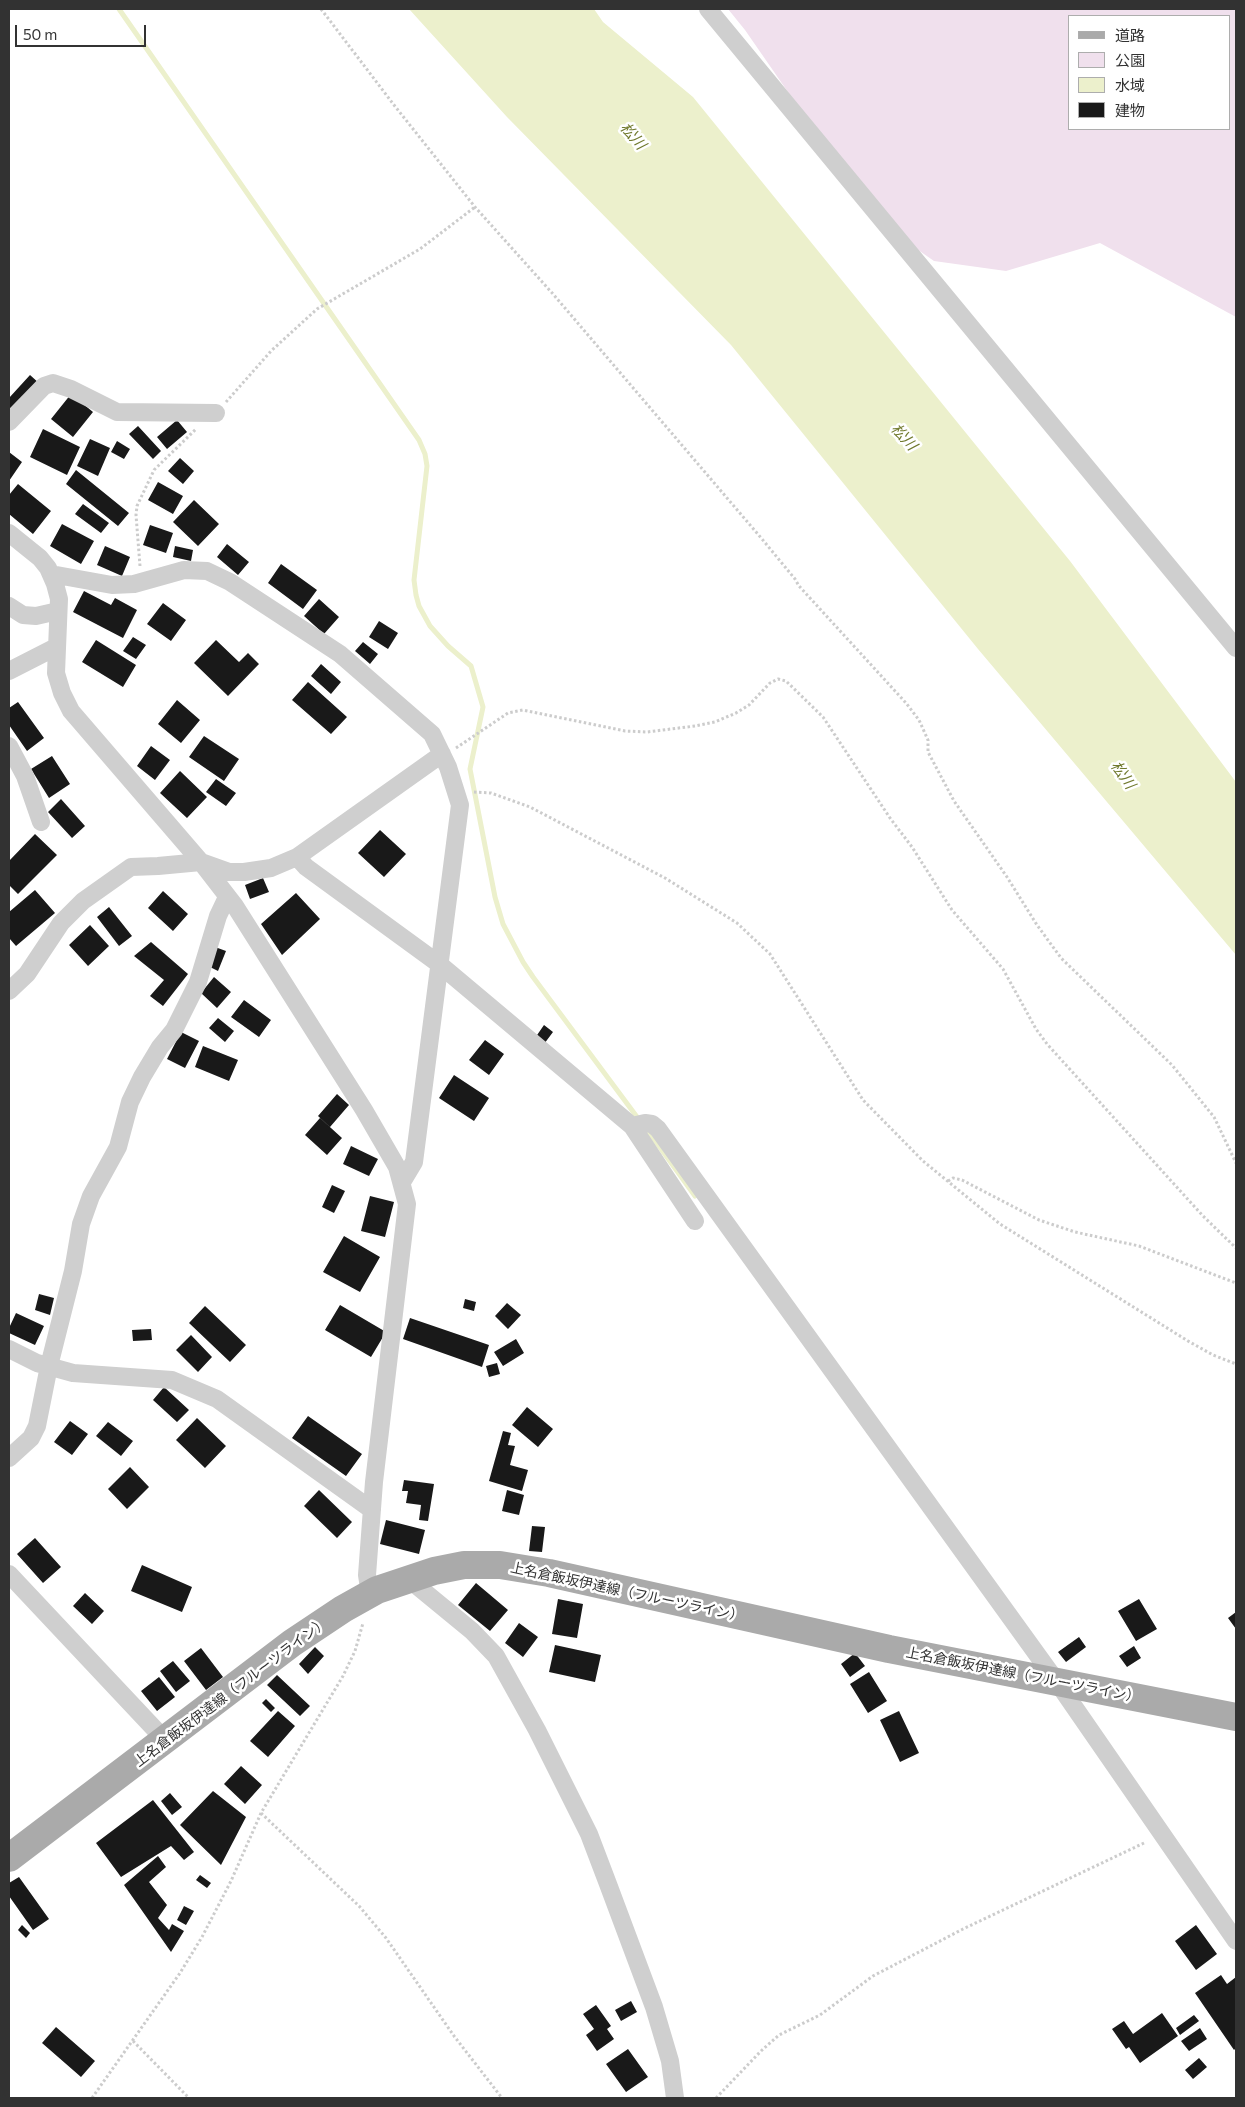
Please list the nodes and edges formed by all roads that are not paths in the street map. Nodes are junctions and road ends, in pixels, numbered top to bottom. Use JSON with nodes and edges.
{"nodes":[{"id":1,"x":708,"y":9,"type":"edge"},
{"id":2,"x":216,"y":412,"type":"road end"},
{"id":3,"x":9,"y":422,"type":"edge"},
{"id":4,"x":9,"y":533,"type":"edge"},
{"id":5,"x":51,"y":574,"type":"junction"},
{"id":6,"x":9,"y":606,"type":"edge"},
{"id":7,"x":58,"y":612,"type":"junction"},
{"id":8,"x":56,"y":647,"type":"junction"},
{"id":9,"x":1236,"y":648,"type":"edge"},
{"id":10,"x":9,"y":670,"type":"edge"},
{"id":11,"x":9,"y":746,"type":"edge"},
{"id":12,"x":442,"y":754,"type":"junction"},
{"id":13,"x":41,"y":822,"type":"dead end"},
{"id":14,"x":297,"y":857,"type":"junction"},
{"id":15,"x":201,"y":862,"type":"junction"},
{"id":16,"x":227,"y":897,"type":"junction"},
{"id":17,"x":440,"y":964,"type":"junction"},
{"id":18,"x":9,"y":991,"type":"edge"},
{"id":19,"x":632,"y":1126,"type":"junction"},
{"id":20,"x":402,"y":1182,"type":"junction"},
{"id":21,"x":695,"y":1221,"type":"dead end"},
{"id":22,"x":9,"y":1349,"type":"edge"},
{"id":23,"x":48,"y":1366,"type":"junction"},
{"id":24,"x":9,"y":1458,"type":"edge"},
{"id":25,"x":372,"y":1510,"type":"junction"},
{"id":26,"x":9,"y":1574,"type":"edge"},
{"id":27,"x":407,"y":1580,"type":"junction"},
{"id":28,"x":362,"y":1599,"type":"junction"},
{"id":29,"x":1057,"y":1682,"type":"junction"},
{"id":30,"x":1236,"y":1717,"type":"edge"},
{"id":31,"x":165,"y":1740,"type":"junction"},
{"id":32,"x":9,"y":1858,"type":"edge"},
{"id":33,"x":1236,"y":1941,"type":"edge"},
{"id":34,"x":675,"y":2098,"type":"edge"}],
"edges":[{"from":1,"to":9,"type":"street"},
{"from":2,"to":3,"type":"street"},
{"from":4,"to":5,"type":"street"},
{"from":5,"to":7,"type":"street"},
{"from":5,"to":12,"type":"street"},
{"from":6,"to":7,"type":"street"},
{"from":7,"to":8,"type":"street"},
{"from":8,"to":10,"type":"street"},
{"from":8,"to":15,"type":"street"},
{"from":11,"to":13,"type":"street"},
{"from":12,"to":14,"type":"street"},
{"from":12,"to":17,"type":"street"},
{"from":14,"to":15,"type":"street"},
{"from":14,"to":17,"type":"street"},
{"from":15,"to":16,"type":"street"},
{"from":15,"to":18,"type":"street"},
{"from":16,"to":20,"type":"street"},
{"from":16,"to":23,"type":"street"},
{"from":17,"to":19,"type":"street"},
{"from":17,"to":20,"type":"street"},
{"from":19,"to":21,"type":"street"},
{"from":19,"to":29,"type":"street"},
{"from":20,"to":25,"type":"street"},
{"from":22,"to":23,"type":"street"},
{"from":23,"to":24,"type":"street"},
{"from":23,"to":25,"type":"street"},
{"from":25,"to":28,"type":"street"},
{"from":26,"to":31,"type":"street"},
{"from":27,"to":28,"type":"main road","name":"上名倉飯坂伊達線（フルーツライン）"},
{"from":27,"to":29,"type":"main road","name":"上名倉飯坂伊達線（フルーツライン）"},
{"from":27,"to":34,"type":"street"},
{"from":28,"to":31,"type":"main road","name":"上名倉飯坂伊達線（フルーツライン）"},
{"from":29,"to":30,"type":"main road","name":"上名倉飯坂伊達線（フルーツライン）"},
{"from":29,"to":33,"type":"street"},
{"from":31,"to":32,"type":"main road","name":"上名倉飯坂伊達線（フルーツライン）"}]}
